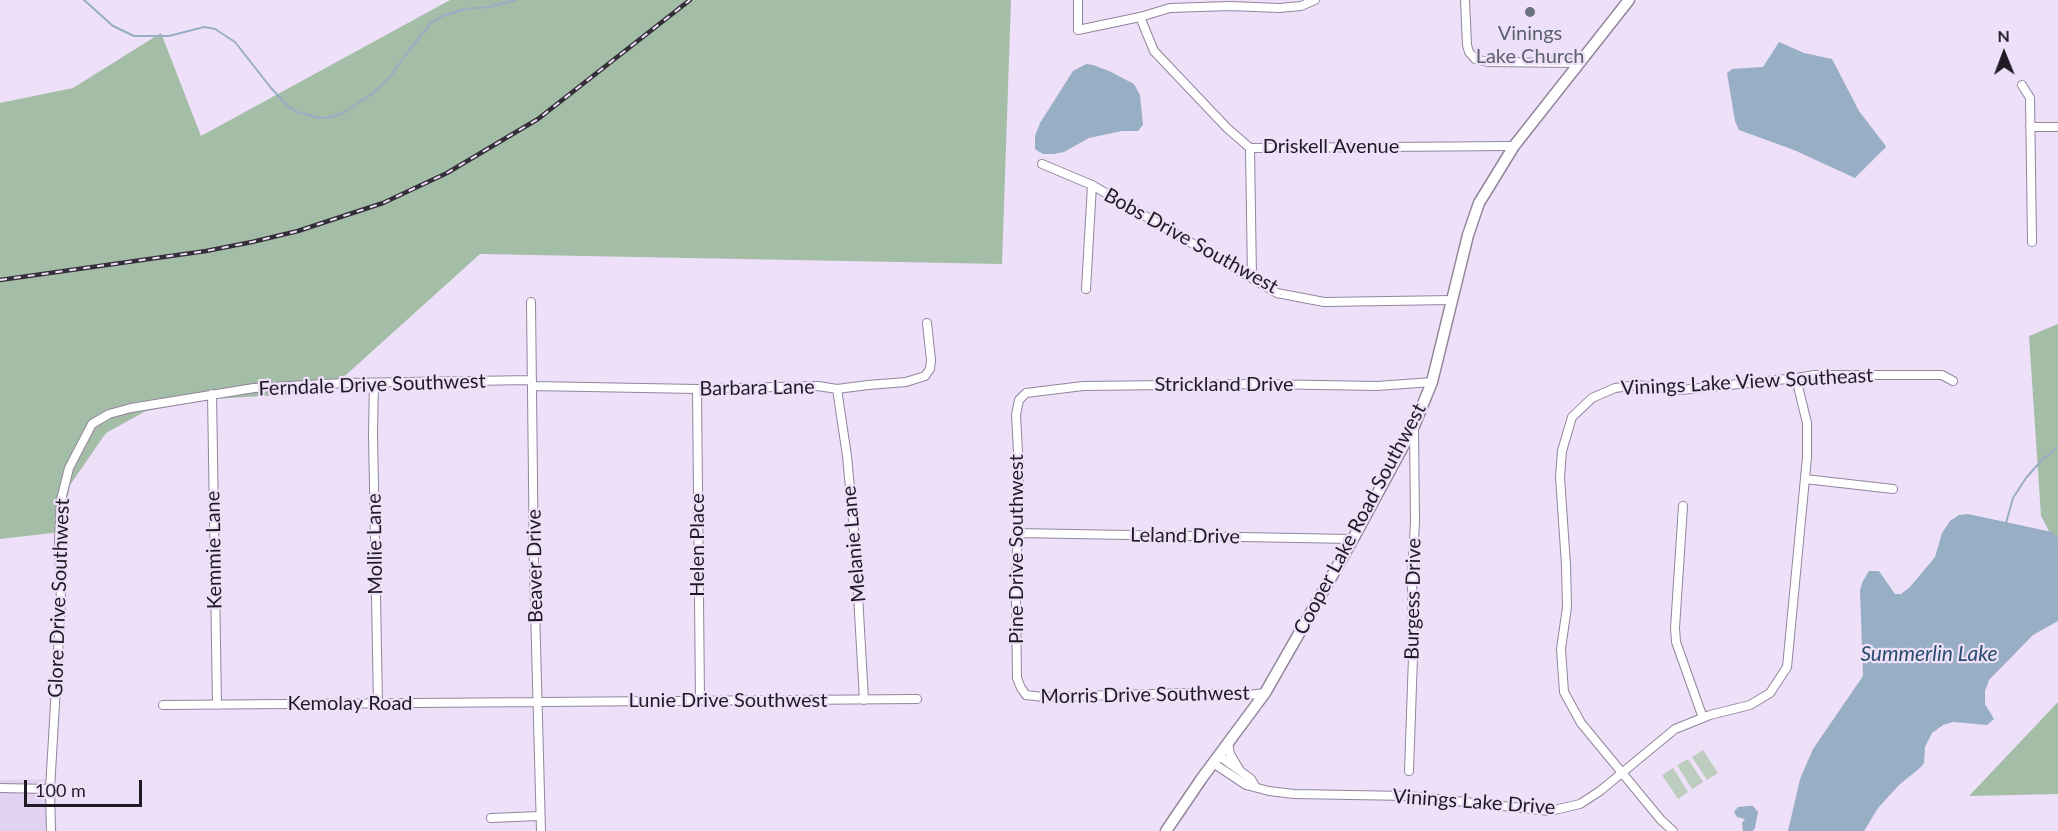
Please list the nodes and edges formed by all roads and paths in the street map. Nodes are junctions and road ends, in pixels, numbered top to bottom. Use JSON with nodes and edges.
{"nodes":[{"id":1,"x":1078,"y":0,"type":"edge"},
{"id":2,"x":1315,"y":0,"type":"edge"},
{"id":3,"x":1465,"y":0,"type":"edge"},
{"id":4,"x":1629,"y":0,"type":"edge"},
{"id":5,"x":1140,"y":17,"type":"junction"},
{"id":6,"x":1578,"y":63,"type":"junction"},
{"id":7,"x":2022,"y":85,"type":"dead end"},
{"id":8,"x":2030,"y":127,"type":"junction"},
{"id":9,"x":2058,"y":127,"type":"edge"},
{"id":10,"x":1514,"y":146,"type":"junction"},
{"id":11,"x":1250,"y":148,"type":"junction"},
{"id":12,"x":1042,"y":164,"type":"dead end"},
{"id":13,"x":1092,"y":185,"type":"junction"},
{"id":14,"x":2032,"y":242,"type":"dead end"},
{"id":15,"x":1252,"y":278,"type":"junction"},
{"id":16,"x":1086,"y":289,"type":"dead end"},
{"id":17,"x":1452,"y":300,"type":"junction"},
{"id":18,"x":531,"y":302,"type":"dead end"},
{"id":19,"x":927,"y":323,"type":"dead end"},
{"id":20,"x":1796,"y":378,"type":"junction"},
{"id":21,"x":1953,"y":381,"type":"dead end"},
{"id":22,"x":1432,"y":382,"type":"junction"},
{"id":23,"x":374,"y":383,"type":"junction"},
{"id":24,"x":532,"y":383,"type":"junction"},
{"id":25,"x":697,"y":389,"type":"junction"},
{"id":26,"x":837,"y":389,"type":"junction"},
{"id":27,"x":212,"y":394,"type":"junction"},
{"id":28,"x":1019,"y":400,"type":"joint"},
{"id":29,"x":1414,"y":426,"type":"junction"},
{"id":30,"x":1805,"y":479,"type":"junction"},
{"id":31,"x":1893,"y":489,"type":"dead end"},
{"id":32,"x":1683,"y":506,"type":"dead end"},
{"id":33,"x":1017,"y":533,"type":"junction"},
{"id":34,"x":1353,"y":539,"type":"junction"},
{"id":35,"x":1265,"y":693,"type":"junction"},
{"id":36,"x":1026,"y":695,"type":"joint"},
{"id":37,"x":917,"y":699,"type":"dead end"},
{"id":38,"x":864,"y":700,"type":"junction"},
{"id":39,"x":700,"y":701,"type":"junction"},
{"id":40,"x":538,"y":703,"type":"junction"},
{"id":41,"x":378,"y":704,"type":"junction"},
{"id":42,"x":163,"y":705,"type":"dead end"},
{"id":43,"x":217,"y":705,"type":"junction"},
{"id":44,"x":1703,"y":718,"type":"junction"},
{"id":45,"x":1228,"y":742,"type":"junction"},
{"id":46,"x":1216,"y":759,"type":"junction"},
{"id":47,"x":1409,"y":771,"type":"dead end"},
{"id":48,"x":1241,"y":772,"type":"junction"},
{"id":49,"x":1622,"y":773,"type":"junction"},
{"id":50,"x":1255,"y":786,"type":"junction"},
{"id":51,"x":0,"y":788,"type":"edge"},
{"id":52,"x":50,"y":789,"type":"junction"},
{"id":53,"x":540,"y":816,"type":"junction"},
{"id":54,"x":491,"y":818,"type":"dead end"},
{"id":55,"x":51,"y":831,"type":"edge"},
{"id":56,"x":541,"y":831,"type":"edge"},
{"id":57,"x":1166,"y":831,"type":"edge"},
{"id":58,"x":1673,"y":831,"type":"edge"}],
"edges":[{"from":1,"to":5,"type":"street"},
{"from":2,"to":5,"type":"street"},
{"from":3,"to":6,"type":"street"},
{"from":4,"to":6,"type":"street","name":"Cooper Lake Road Southwest"},
{"from":5,"to":11,"type":"street","name":"Driskell Avenue"},
{"from":6,"to":10,"type":"street","name":"Cooper Lake Road Southwest"},
{"from":7,"to":8,"type":"street"},
{"from":8,"to":9,"type":"street"},
{"from":8,"to":14,"type":"street"},
{"from":10,"to":11,"type":"street","name":"Driskell Avenue"},
{"from":10,"to":17,"type":"street","name":"Cooper Lake Road Southwest"},
{"from":11,"to":15,"type":"street"},
{"from":12,"to":13,"type":"street","name":"Bobs Drive Southwest"},
{"from":13,"to":15,"type":"street","name":"Bobs Drive Southwest"},
{"from":13,"to":16,"type":"street"},
{"from":15,"to":17,"type":"street","name":"Bobs Drive Southwest"},
{"from":17,"to":22,"type":"street","name":"Cooper Lake Road Southwest"},
{"from":18,"to":24,"type":"street","name":"Beaver Drive"},
{"from":19,"to":26,"type":"street","name":"Barbara Lane"},
{"from":20,"to":21,"type":"street","name":"Vinings Lake View Southeast"},
{"from":20,"to":30,"type":"street","name":"Vinings Lake Drive"},
{"from":20,"to":49,"type":"street","name":"Vinings Lake View Southeast"},
{"from":22,"to":28,"type":"street","name":"Strickland Drive"},
{"from":22,"to":29,"type":"street","name":"Cooper Lake Road Southwest"},
{"from":23,"to":24,"type":"street","name":"Ferndale Drive Southwest"},
{"from":23,"to":27,"type":"street","name":"Ferndale Drive Southwest"},
{"from":23,"to":41,"type":"street","name":"Mollie Lane"},
{"from":24,"to":25,"type":"street","name":"Barbara Lane"},
{"from":24,"to":40,"type":"street","name":"Beaver Drive"},
{"from":25,"to":26,"type":"street","name":"Barbara Lane"},
{"from":25,"to":39,"type":"street","name":"Helen Place"},
{"from":26,"to":38,"type":"street","name":"Melanie Lane"},
{"from":27,"to":43,"type":"street","name":"Kemmie Lane"},
{"from":27,"to":52,"type":"street","name":"Glore Drive Southwest"},
{"from":28,"to":33,"type":"street","name":"Pine Drive Southwest"},
{"from":29,"to":34,"type":"street","name":"Cooper Lake Road Southwest"},
{"from":29,"to":47,"type":"street","name":"Burgess Drive"},
{"from":30,"to":31,"type":"street"},
{"from":30,"to":44,"type":"street","name":"Vinings Lake Drive"},
{"from":32,"to":44,"type":"street"},
{"from":33,"to":34,"type":"street","name":"Leland Drive"},
{"from":33,"to":36,"type":"street","name":"Pine Drive Southwest"},
{"from":34,"to":35,"type":"street","name":"Cooper Lake Road Southwest"},
{"from":35,"to":36,"type":"street","name":"Morris Drive Southwest"},
{"from":35,"to":45,"type":"street","name":"Cooper Lake Road Southwest"},
{"from":37,"to":38,"type":"street","name":"Lunie Drive Southwest"},
{"from":38,"to":39,"type":"street","name":"Lunie Drive Southwest"},
{"from":39,"to":40,"type":"street","name":"Lunie Drive Southwest"},
{"from":40,"to":41,"type":"street","name":"Kemolay Road"},
{"from":40,"to":53,"type":"street","name":"Beaver Drive"},
{"from":41,"to":43,"type":"street","name":"Kemolay Road"},
{"from":42,"to":43,"type":"street","name":"Kemolay Road"},
{"from":44,"to":49,"type":"street","name":"Vinings Lake Drive"},
{"from":45,"to":46,"type":"street","name":"Cooper Lake Road Southwest"},
{"from":45,"to":48,"type":"street"},
{"from":46,"to":48,"type":"street"},
{"from":46,"to":50,"type":"street","name":"Vinings Lake Drive"},
{"from":46,"to":57,"type":"street","name":"Cooper Lake Road Southwest"},
{"from":48,"to":50,"type":"street"},
{"from":49,"to":50,"type":"street","name":"Vinings Lake Drive"},
{"from":49,"to":58,"type":"street","name":"Vinings Lake View Southeast"},
{"from":51,"to":52,"type":"street"},
{"from":52,"to":55,"type":"street","name":"Glore Drive Southwest"},
{"from":53,"to":54,"type":"street"},
{"from":53,"to":56,"type":"street","name":"Beaver Drive"}]}
